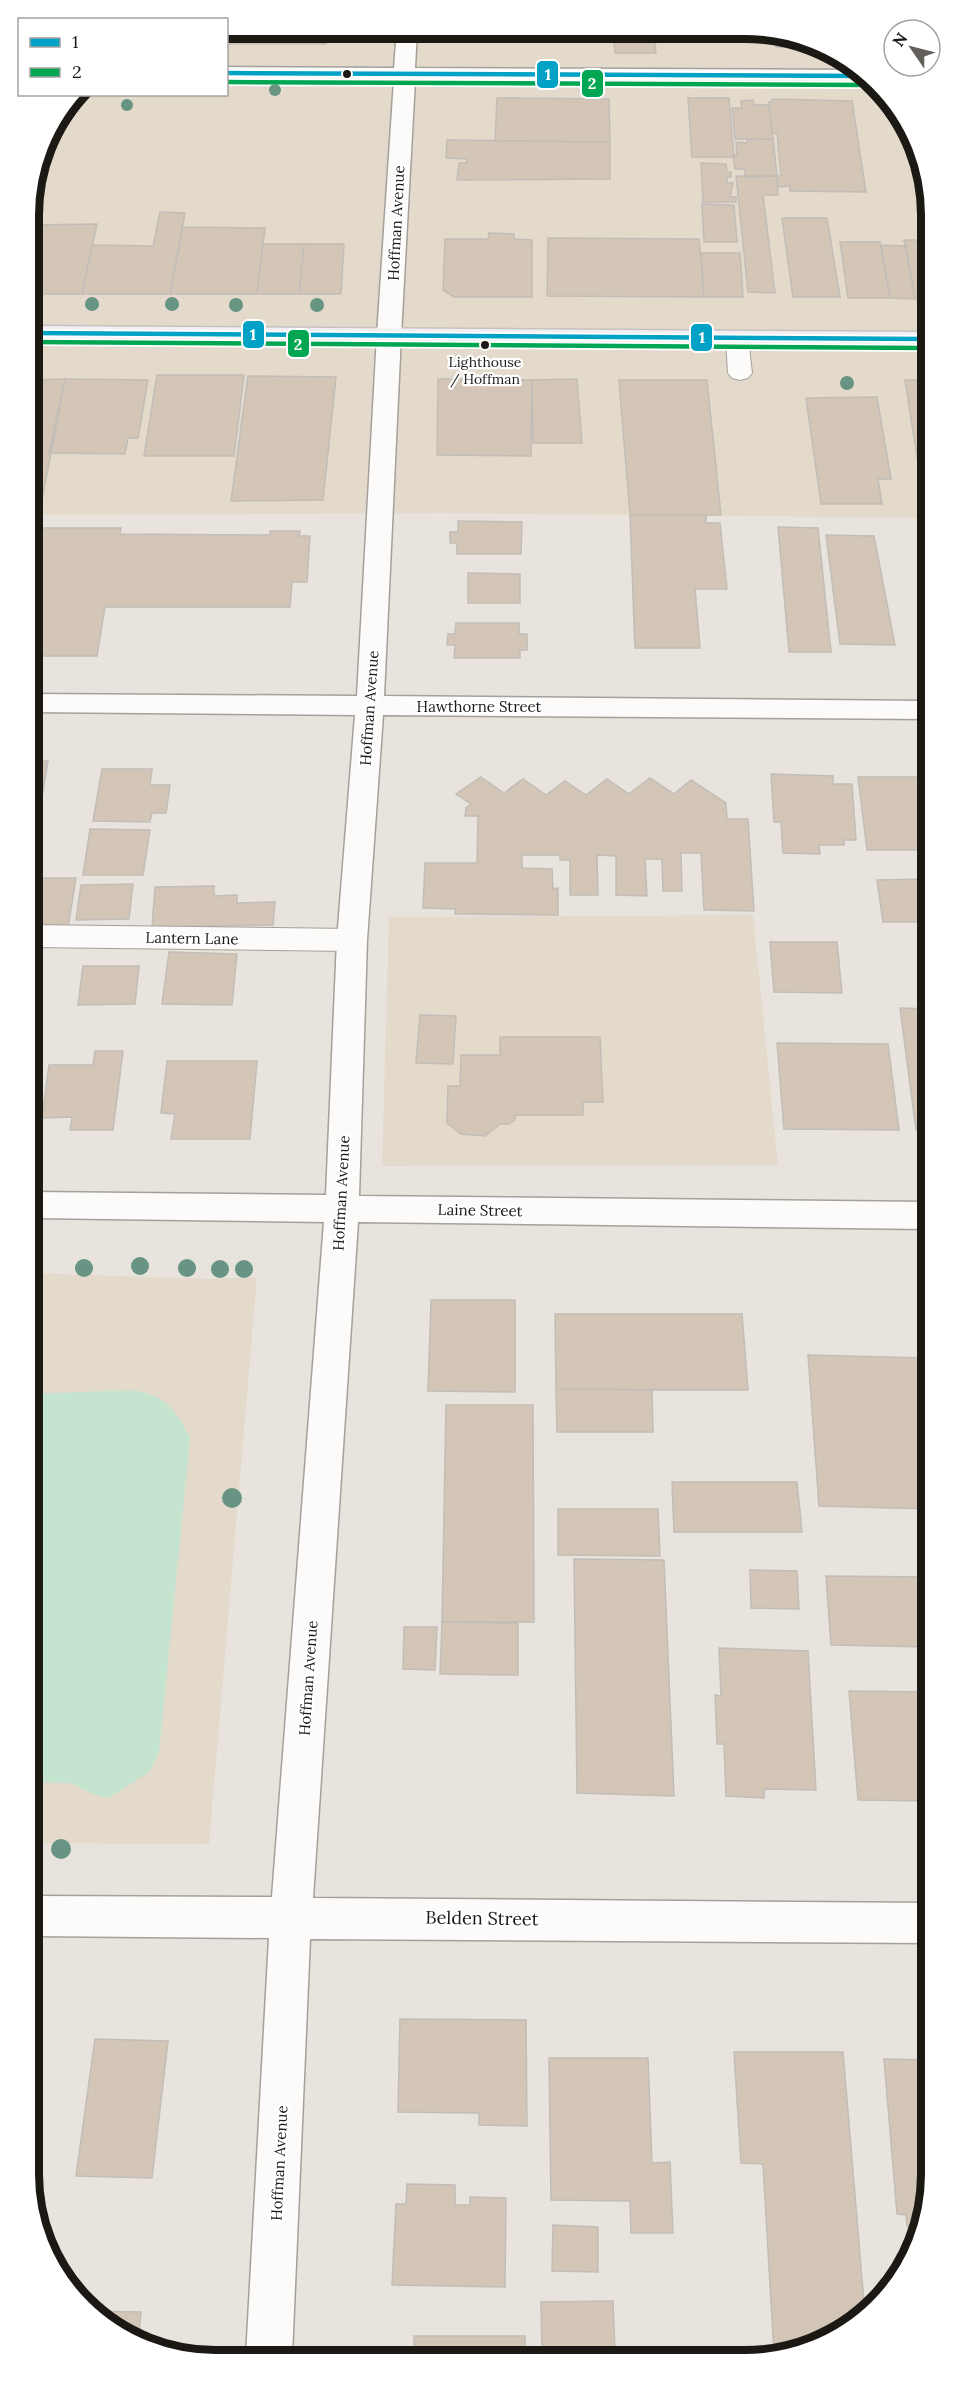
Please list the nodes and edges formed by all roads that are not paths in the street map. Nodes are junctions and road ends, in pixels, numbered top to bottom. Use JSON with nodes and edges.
{"nodes":[{"id":1,"x":406,"y":39,"type":"edge"},
{"id":2,"x":228,"y":73,"type":"edge"},
{"id":3,"x":404,"y":74,"type":"junction"},
{"id":4,"x":852,"y":76,"type":"edge"},
{"id":5,"x":39,"y":333,"type":"edge"},
{"id":6,"x":389,"y":335,"type":"junction"},
{"id":7,"x":737,"y":338,"type":"junction"},
{"id":8,"x":921,"y":339,"type":"edge"},
{"id":9,"x":740,"y":373,"type":"dead end"},
{"id":10,"x":39,"y":703,"type":"edge"},
{"id":11,"x":370,"y":705,"type":"junction"},
{"id":12,"x":921,"y":710,"type":"edge"},
{"id":13,"x":39,"y":936,"type":"edge"},
{"id":14,"x":352,"y":940,"type":"junction"},
{"id":15,"x":39,"y":1205,"type":"edge"},
{"id":16,"x":342,"y":1208,"type":"junction"},
{"id":17,"x":921,"y":1216,"type":"edge"},
{"id":18,"x":39,"y":1916,"type":"edge"},
{"id":19,"x":291,"y":1917,"type":"junction"},
{"id":20,"x":921,"y":1923,"type":"edge"},
{"id":21,"x":269,"y":2350,"type":"edge"}],
"edges":[{"from":1,"to":3,"type":"street","name":"Hoffman Avenue"},
{"from":2,"to":3,"type":"street"},
{"from":3,"to":4,"type":"street"},
{"from":3,"to":6,"type":"street","name":"Hoffman Avenue"},
{"from":5,"to":6,"type":"main road"},
{"from":6,"to":7,"type":"main road"},
{"from":6,"to":11,"type":"street","name":"Hoffman Avenue"},
{"from":7,"to":8,"type":"main road"},
{"from":7,"to":9,"type":"lane"},
{"from":10,"to":11,"type":"street","name":"Hawthorne Street"},
{"from":11,"to":12,"type":"street","name":"Hawthorne Street"},
{"from":11,"to":14,"type":"street","name":"Hoffman Avenue"},
{"from":13,"to":14,"type":"lane","name":"Lantern Lane"},
{"from":14,"to":16,"type":"street","name":"Hoffman Avenue"},
{"from":15,"to":16,"type":"street","name":"Laine Street"},
{"from":16,"to":17,"type":"street","name":"Laine Street"},
{"from":16,"to":19,"type":"street","name":"Hoffman Avenue"},
{"from":18,"to":19,"type":"street","name":"Belden Street"},
{"from":19,"to":20,"type":"street","name":"Belden Street"},
{"from":19,"to":21,"type":"street","name":"Hoffman Avenue"}]}
